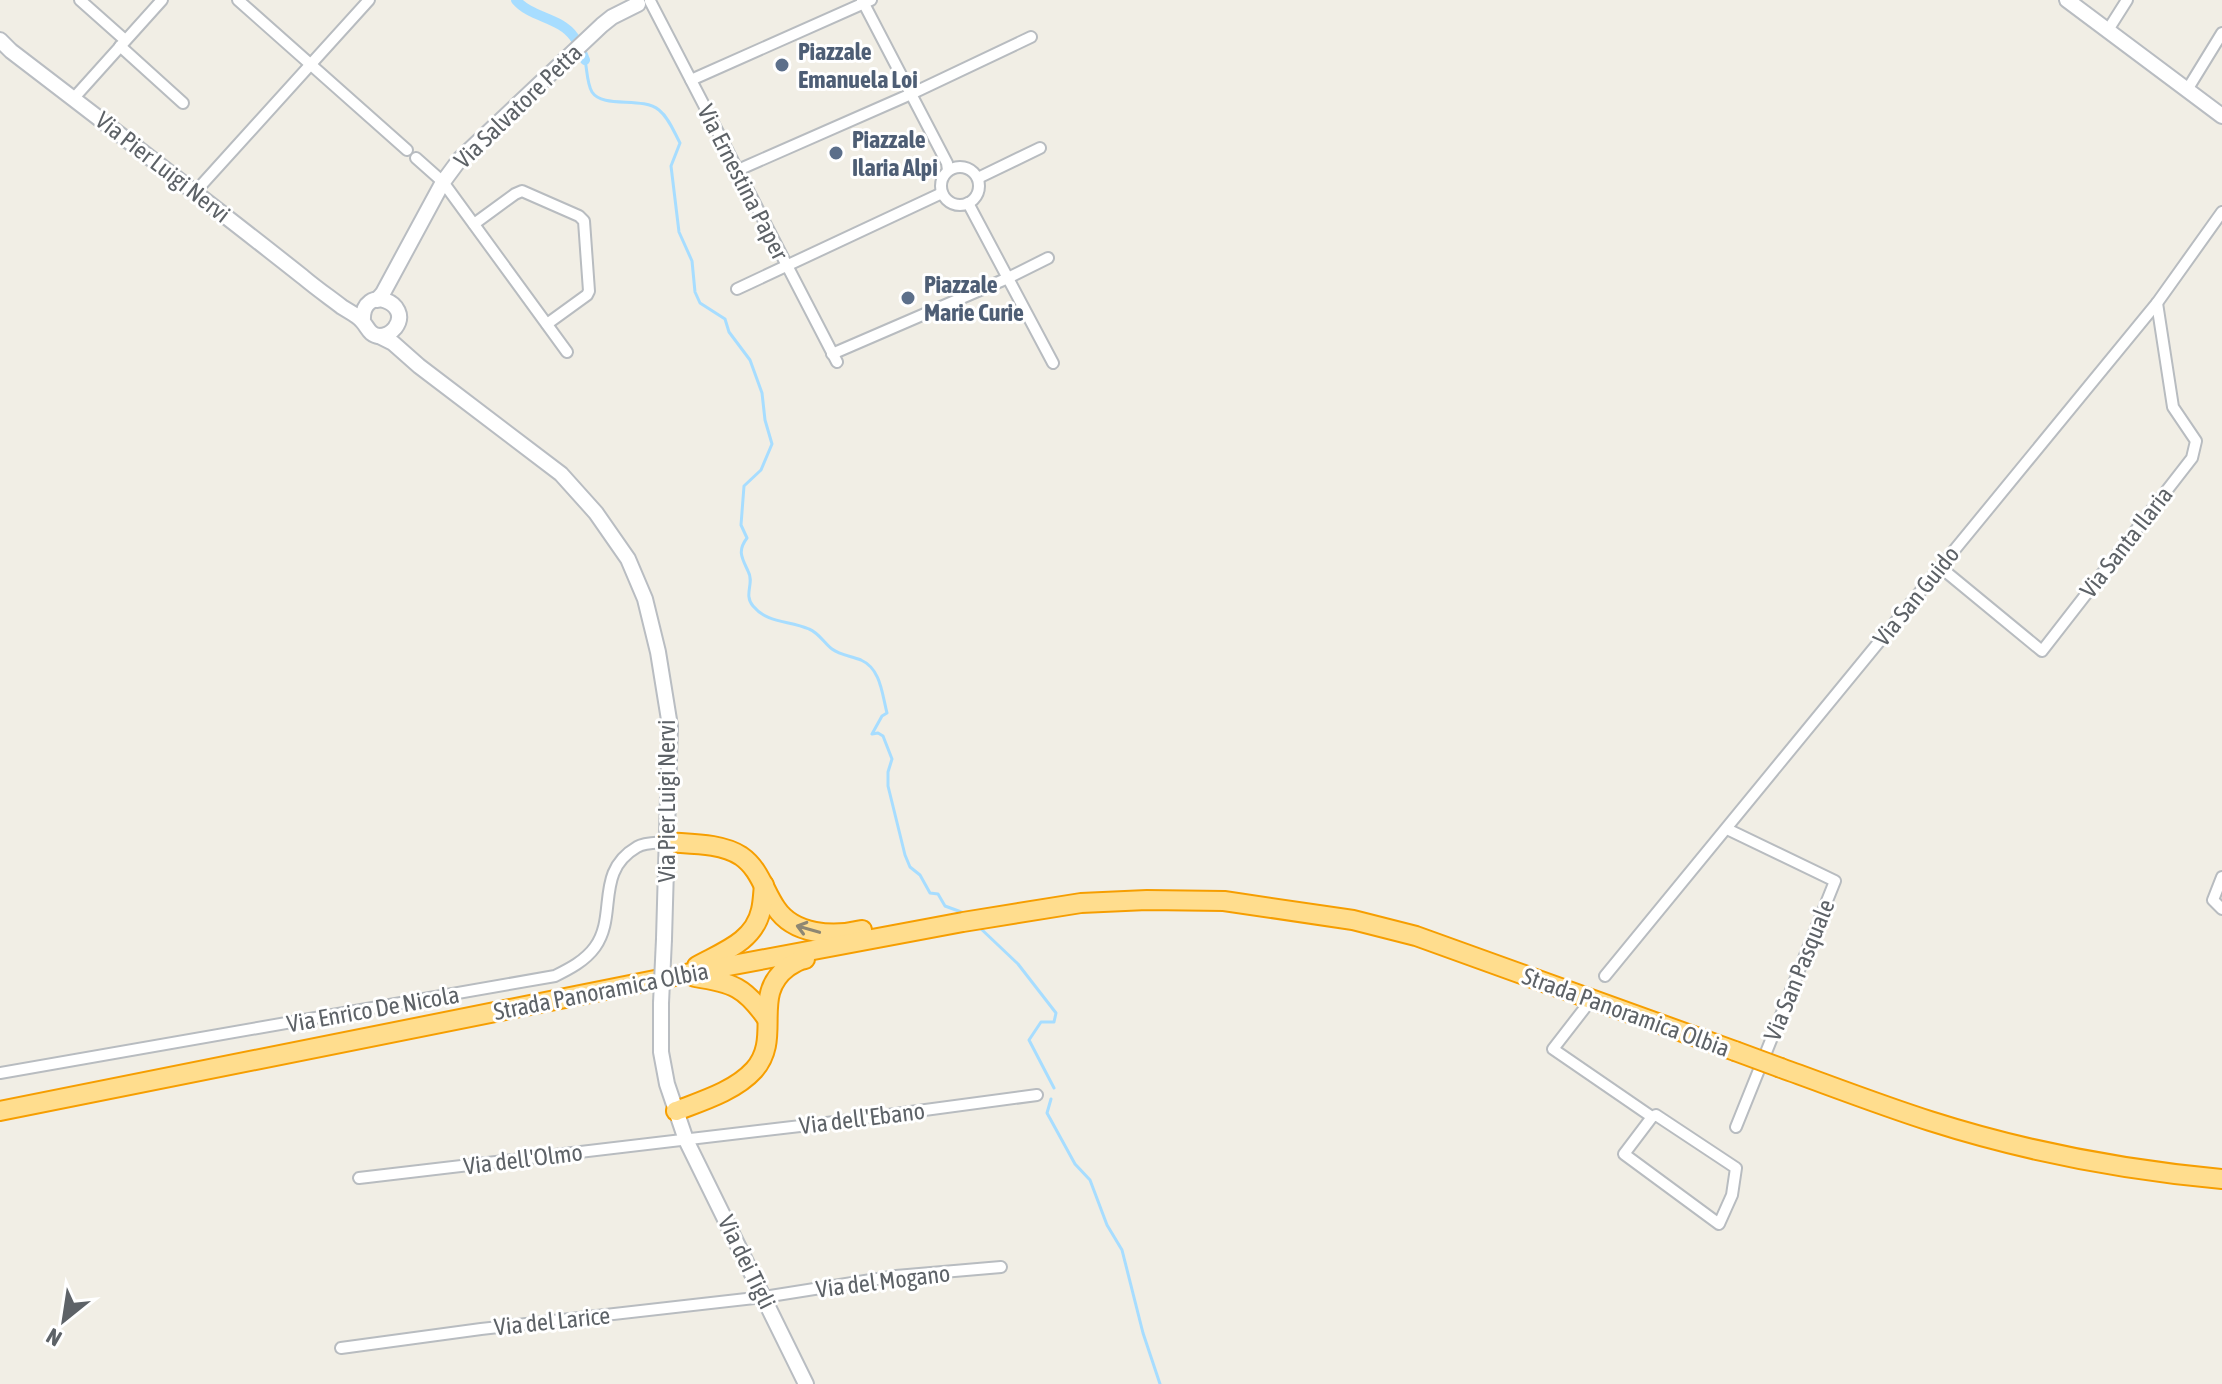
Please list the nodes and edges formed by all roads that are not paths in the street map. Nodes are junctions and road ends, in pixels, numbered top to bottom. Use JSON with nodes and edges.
{"nodes":[{"id":1,"x":80,"y":0,"type":"edge"},
{"id":2,"x":162,"y":0,"type":"edge"},
{"id":3,"x":238,"y":0,"type":"edge"},
{"id":4,"x":369,"y":0,"type":"edge"},
{"id":5,"x":619,"y":0,"type":"edge"},
{"id":6,"x":2067,"y":0,"type":"edge"},
{"id":7,"x":2127,"y":0,"type":"edge"},
{"id":8,"x":642,"y":1,"type":"edge"},
{"id":9,"x":865,"y":1,"type":"edge"},
{"id":10,"x":602,"y":25,"type":"junction"},
{"id":11,"x":2108,"y":30,"type":"junction"},
{"id":12,"x":2222,"y":33,"type":"edge"},
{"id":13,"x":1031,"y":37,"type":"dead end"},
{"id":14,"x":0,"y":40,"type":"edge"},
{"id":15,"x":123,"y":43,"type":"junction"},
{"id":16,"x":311,"y":64,"type":"junction"},
{"id":17,"x":691,"y":80,"type":"junction"},
{"id":18,"x":2187,"y":90,"type":"junction"},
{"id":19,"x":911,"y":94,"type":"junction"},
{"id":20,"x":73,"y":99,"type":"junction"},
{"id":21,"x":183,"y":103,"type":"dead end"},
{"id":22,"x":2222,"y":116,"type":"edge"},
{"id":23,"x":1040,"y":148,"type":"dead end"},
{"id":24,"x":407,"y":150,"type":"dead end"},
{"id":25,"x":416,"y":158,"type":"dead end"},
{"id":26,"x":738,"y":170,"type":"junction"},
{"id":27,"x":948,"y":170,"type":"junction"},
{"id":28,"x":978,"y":178,"type":"junction"},
{"id":29,"x":443,"y":182,"type":"junction"},
{"id":30,"x":196,"y":191,"type":"junction"},
{"id":31,"x":942,"y":193,"type":"junction"},
{"id":32,"x":968,"y":203,"type":"junction"},
{"id":33,"x":2222,"y":212,"type":"edge"},
{"id":34,"x":474,"y":224,"type":"junction"},
{"id":35,"x":1048,"y":258,"type":"dead end"},
{"id":36,"x":786,"y":265,"type":"junction"},
{"id":37,"x":1008,"y":278,"type":"junction"},
{"id":38,"x":737,"y":289,"type":"dead end"},
{"id":39,"x":383,"y":300,"type":"junction"},
{"id":40,"x":2157,"y":303,"type":"junction"},
{"id":41,"x":363,"y":316,"type":"junction"},
{"id":42,"x":547,"y":324,"type":"junction"},
{"id":43,"x":397,"y":325,"type":"junction"},
{"id":44,"x":379,"y":336,"type":"junction"},
{"id":45,"x":567,"y":352,"type":"dead end"},
{"id":46,"x":1053,"y":363,"type":"dead end"},
{"id":47,"x":419,"y":366,"type":"junction"},
{"id":48,"x":1940,"y":567,"type":"junction"},
{"id":49,"x":1727,"y":829,"type":"junction"},
{"id":50,"x":667,"y":842,"type":"junction"},
{"id":51,"x":2222,"y":877,"type":"edge"},
{"id":52,"x":764,"y":885,"type":"junction"},
{"id":53,"x":2222,"y":909,"type":"edge"},
{"id":54,"x":913,"y":931,"type":"junction"},
{"id":55,"x":888,"y":936,"type":"junction"},
{"id":56,"x":680,"y":975,"type":"junction"},
{"id":57,"x":1605,"y":976,"type":"dead end"},
{"id":58,"x":1591,"y":1000,"type":"junction"},
{"id":59,"x":767,"y":1019,"type":"junction"},
{"id":60,"x":0,"y":1073,"type":"edge"},
{"id":61,"x":1037,"y":1095,"type":"dead end"},
{"id":62,"x":0,"y":1111,"type":"edge"},
{"id":63,"x":676,"y":1111,"type":"junction"},
{"id":64,"x":1652,"y":1117,"type":"junction"},
{"id":65,"x":1736,"y":1127,"type":"dead end"},
{"id":66,"x":686,"y":1140,"type":"junction"},
{"id":67,"x":359,"y":1178,"type":"dead end"},
{"id":68,"x":2222,"y":1179,"type":"edge"},
{"id":69,"x":1001,"y":1267,"type":"dead end"},
{"id":70,"x":764,"y":1297,"type":"junction"},
{"id":71,"x":341,"y":1348,"type":"dead end"},
{"id":72,"x":806,"y":1384,"type":"edge"}],
"edges":[{"from":1,"to":15,"type":"street"},
{"from":2,"to":15,"type":"street"},
{"from":3,"to":16,"type":"street"},
{"from":4,"to":16,"type":"street"},
{"from":5,"to":10,"type":"street","name":"Via Salvatore Petta"},
{"from":6,"to":11,"type":"street"},
{"from":7,"to":11,"type":"street"},
{"from":8,"to":10,"type":"street","name":"Via Salvatore Petta"},
{"from":8,"to":17,"type":"street","name":"Via Ernestina Paper"},
{"from":9,"to":17,"type":"street"},
{"from":9,"to":19,"type":"street"},
{"from":10,"to":29,"type":"street","name":"Via Salvatore Petta"},
{"from":11,"to":18,"type":"street"},
{"from":12,"to":18,"type":"street"},
{"from":13,"to":19,"type":"street"},
{"from":14,"to":20,"type":"street","name":"Via Pier Luigi Nervi"},
{"from":15,"to":20,"type":"street"},
{"from":15,"to":21,"type":"street"},
{"from":16,"to":24,"type":"street"},
{"from":16,"to":30,"type":"street"},
{"from":17,"to":26,"type":"street","name":"Via Ernestina Paper"},
{"from":18,"to":22,"type":"street"},
{"from":19,"to":26,"type":"street"},
{"from":19,"to":27,"type":"street"},
{"from":20,"to":30,"type":"street","name":"Via Pier Luigi Nervi"},
{"from":23,"to":28,"type":"street"},
{"from":25,"to":29,"type":"street"},
{"from":26,"to":36,"type":"street","name":"Via Ernestina Paper"},
{"from":27,"to":28,"type":"street"},
{"from":27,"to":31,"type":"street"},
{"from":28,"to":32,"type":"street"},
{"from":29,"to":34,"type":"street"},
{"from":29,"to":39,"type":"street","name":"Via Salvatore Petta"},
{"from":30,"to":41,"type":"street","name":"Via Pier Luigi Nervi"},
{"from":31,"to":32,"type":"street"},
{"from":31,"to":36,"type":"street"},
{"from":32,"to":37,"type":"street"},
{"from":33,"to":40,"type":"street","name":"Via San Guido"},
{"from":34,"to":42,"type":"street"},
{"from":34,"to":42,"type":"street"},
{"from":35,"to":37,"type":"street"},
{"from":36,"to":37,"type":"street","name":"Via Ernestina Paper"},
{"from":36,"to":38,"type":"street"},
{"from":37,"to":46,"type":"street"},
{"from":39,"to":41,"type":"street"},
{"from":39,"to":43,"type":"street"},
{"from":40,"to":48,"type":"street","name":"Via San Guido"},
{"from":40,"to":48,"type":"street","name":"Via Santa Ilaria"},
{"from":41,"to":44,"type":"street"},
{"from":42,"to":45,"type":"street"},
{"from":43,"to":44,"type":"street"},
{"from":43,"to":47,"type":"street","name":"Via Pier Luigi Nervi"},
{"from":44,"to":47,"type":"street","name":"Via Pier Luigi Nervi"},
{"from":47,"to":50,"type":"street","name":"Via Pier Luigi Nervi"},
{"from":48,"to":49,"type":"street","name":"Via San Guido"},
{"from":49,"to":57,"type":"street","name":"Via San Guido"},
{"from":49,"to":65,"type":"street","name":"Via San Pasquale"},
{"from":50,"to":52,"type":"highway"},
{"from":50,"to":60,"type":"street","name":"Via Enrico De Nicola"},
{"from":50,"to":63,"type":"street","name":"Via Pier Luigi Nervi","bridge":true},
{"from":51,"to":53,"type":"street"},
{"from":54,"to":52,"type":"highway","one_way":true},
{"from":52,"to":56,"type":"highway"},
{"from":54,"to":55,"type":"highway","name":"Strada Panoramica Olbia"},
{"from":54,"to":58,"type":"highway","name":"Strada Panoramica Olbia"},
{"from":55,"to":56,"type":"highway","name":"Strada Panoramica Olbia"},
{"from":55,"to":59,"type":"highway"},
{"from":56,"to":59,"type":"highway"},
{"from":56,"to":62,"type":"highway","name":"Strada Panoramica Olbia"},
{"from":58,"to":64,"type":"street"},
{"from":58,"to":68,"type":"highway","name":"Strada Panoramica Olbia","bridge":true},
{"from":59,"to":63,"type":"highway"},
{"from":61,"to":66,"type":"street","name":"Via dell'Ebano"},
{"from":63,"to":66,"type":"street","name":"Via Pier Luigi Nervi"},
{"from":64,"to":64,"type":"street"},
{"from":66,"to":67,"type":"street","name":"Via dell'Olmo"},
{"from":66,"to":70,"type":"street","name":"Via dei Tigli"},
{"from":69,"to":70,"type":"street","name":"Via del Mogano"},
{"from":70,"to":71,"type":"street","name":"Via del Larice"},
{"from":70,"to":72,"type":"street","name":"Via dei Tigli"}]}
